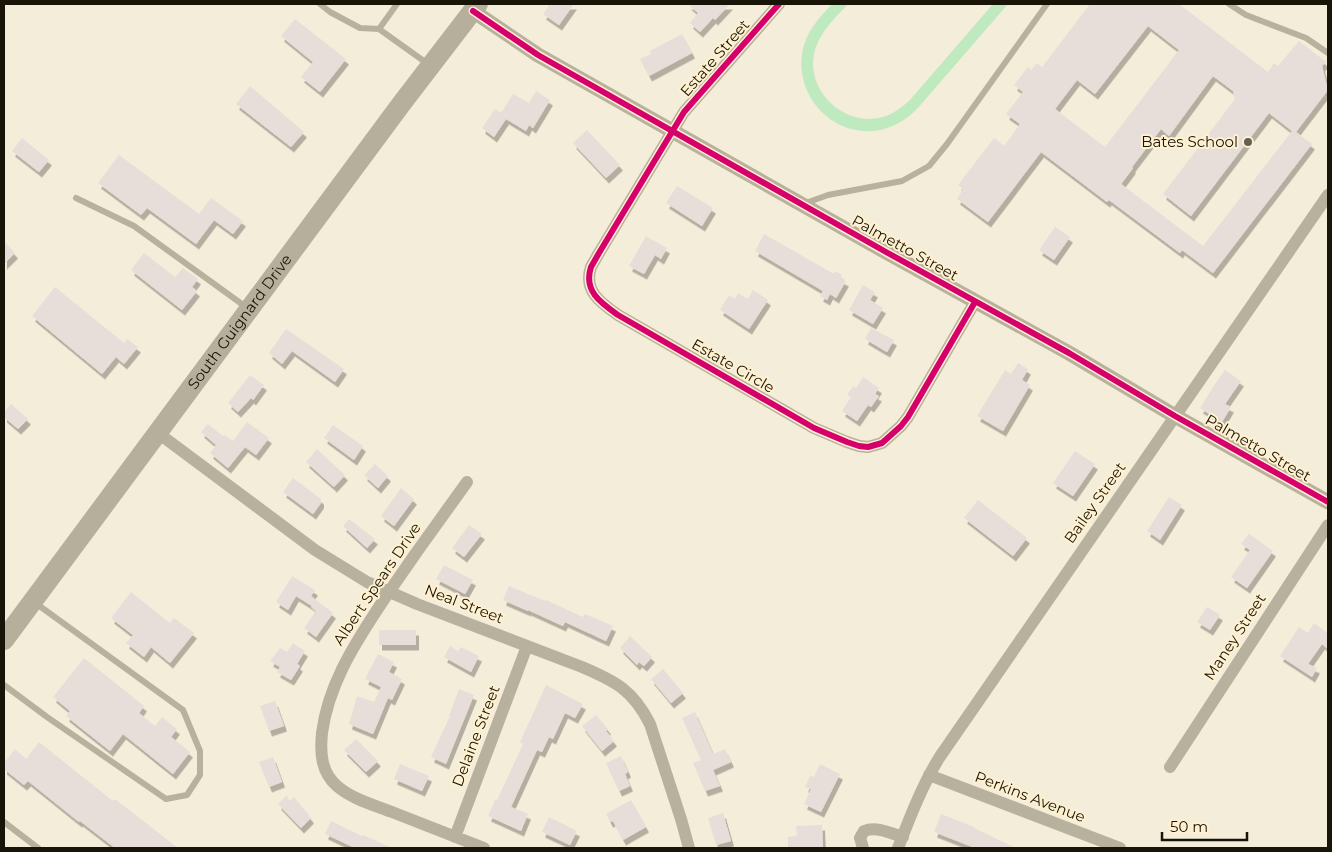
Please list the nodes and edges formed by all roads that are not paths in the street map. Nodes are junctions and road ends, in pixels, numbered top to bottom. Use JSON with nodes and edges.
{"nodes":[{"id":1,"x":320,"y":4,"type":"edge"},
{"id":2,"x":396,"y":4,"type":"edge"},
{"id":3,"x":779,"y":4,"type":"edge"},
{"id":4,"x":1047,"y":4,"type":"edge"},
{"id":5,"x":1229,"y":4,"type":"edge"},
{"id":6,"x":474,"y":7,"type":"edge"},
{"id":7,"x":379,"y":29,"type":"junction"},
{"id":8,"x":1328,"y":53,"type":"edge"},
{"id":9,"x":431,"y":66,"type":"junction"},
{"id":10,"x":673,"y":131,"type":"junction"},
{"id":11,"x":1328,"y":195,"type":"edge"},
{"id":12,"x":76,"y":198,"type":"dead end"},
{"id":13,"x":802,"y":204,"type":"junction"},
{"id":14,"x":975,"y":302,"type":"junction"},
{"id":15,"x":250,"y":309,"type":"junction"},
{"id":16,"x":1175,"y":416,"type":"junction"},
{"id":17,"x":158,"y":433,"type":"junction"},
{"id":18,"x":467,"y":482,"type":"dead end"},
{"id":19,"x":1328,"y":502,"type":"edge"},
{"id":20,"x":1328,"y":526,"type":"edge"},
{"id":21,"x":388,"y":591,"type":"junction"},
{"id":22,"x":33,"y":601,"type":"junction"},
{"id":23,"x":4,"y":640,"type":"edge"},
{"id":24,"x":527,"y":646,"type":"junction"},
{"id":25,"x":4,"y":684,"type":"edge"},
{"id":26,"x":1170,"y":767,"type":"dead end"},
{"id":27,"x":929,"y":776,"type":"junction"},
{"id":28,"x":4,"y":822,"type":"edge"},
{"id":29,"x":455,"y":837,"type":"junction"},
{"id":30,"x":901,"y":842,"type":"edge"},
{"id":31,"x":38,"y":848,"type":"edge"},
{"id":32,"x":484,"y":848,"type":"edge"},
{"id":33,"x":689,"y":848,"type":"edge"},
{"id":34,"x":863,"y":848,"type":"edge"},
{"id":35,"x":1120,"y":848,"type":"edge"}],
"edges":[{"from":1,"to":7,"type":"lane"},
{"from":2,"to":7,"type":"lane"},
{"from":3,"to":10,"type":"street","name":"Estate Street"},
{"from":4,"to":13,"type":"lane"},
{"from":5,"to":8,"type":"lane"},
{"from":6,"to":9,"type":"highway","name":"South Guignard Drive"},
{"from":6,"to":10,"type":"street","name":"Palmetto Street"},
{"from":7,"to":9,"type":"lane"},
{"from":9,"to":15,"type":"highway","name":"South Guignard Drive"},
{"from":10,"to":13,"type":"street","name":"Palmetto Street"},
{"from":10,"to":14,"type":"street","name":"Estate Circle"},
{"from":11,"to":16,"type":"street","name":"Bailey Street"},
{"from":12,"to":15,"type":"lane"},
{"from":13,"to":14,"type":"street","name":"Palmetto Street"},
{"from":14,"to":16,"type":"street","name":"Palmetto Street"},
{"from":15,"to":17,"type":"highway","name":"South Guignard Drive"},
{"from":16,"to":19,"type":"street","name":"Palmetto Street"},
{"from":16,"to":27,"type":"street","name":"Bailey Street"},
{"from":17,"to":21,"type":"street","name":"Neal Street"},
{"from":17,"to":22,"type":"highway","name":"South Guignard Drive"},
{"from":18,"to":21,"type":"street","name":"Albert Spears Drive"},
{"from":20,"to":26,"type":"street","name":"Maney Street"},
{"from":21,"to":24,"type":"street","name":"Neal Street"},
{"from":21,"to":29,"type":"street","name":"Albert Spears Drive"},
{"from":22,"to":23,"type":"highway","name":"South Guignard Drive"},
{"from":22,"to":25,"type":"lane"},
{"from":24,"to":29,"type":"street","name":"Delaine Street"},
{"from":24,"to":33,"type":"street","name":"Neal Street"},
{"from":27,"to":30,"type":"street","name":"Bailey Street"},
{"from":27,"to":35,"type":"street","name":"Perkins Avenue"},
{"from":28,"to":31,"type":"lane"},
{"from":29,"to":32,"type":"street","name":"Albert Spears Drive"},
{"from":30,"to":34,"type":"street","name":"Bailey Street"}]}
